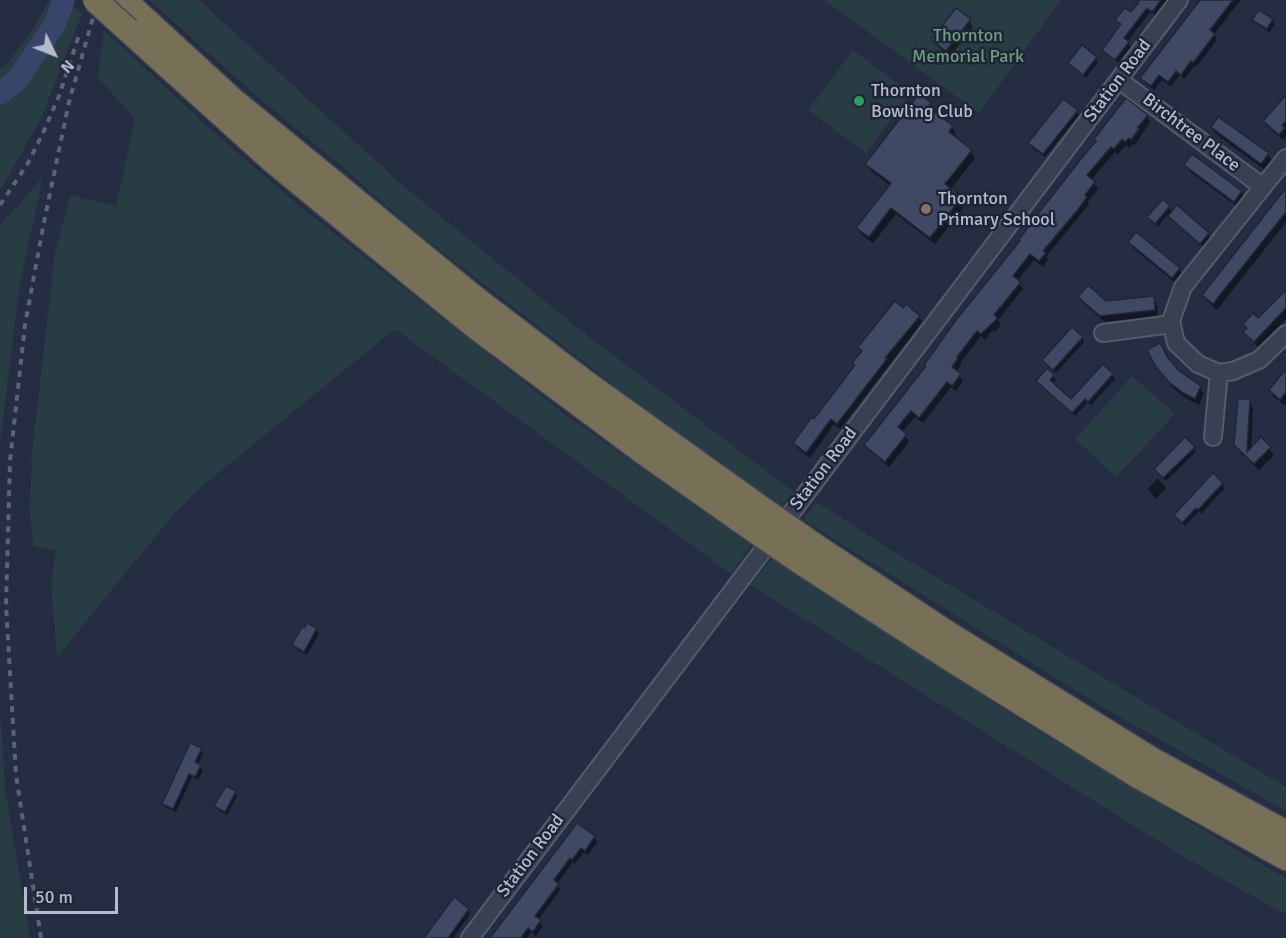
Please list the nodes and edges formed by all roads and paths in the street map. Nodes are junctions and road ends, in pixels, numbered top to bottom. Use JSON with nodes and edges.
{"nodes":[{"id":1,"x":94,"y":0,"type":"edge"},
{"id":2,"x":1179,"y":0,"type":"edge"},
{"id":3,"x":131,"y":15,"type":"edge"},
{"id":4,"x":1119,"y":80,"type":"junction"},
{"id":5,"x":1286,"y":158,"type":"edge"},
{"id":6,"x":1263,"y":186,"type":"junction"},
{"id":7,"x":1172,"y":324,"type":"junction"},
{"id":8,"x":1103,"y":333,"type":"dead end"},
{"id":9,"x":1286,"y":334,"type":"edge"},
{"id":10,"x":1219,"y":373,"type":"junction"},
{"id":11,"x":1213,"y":437,"type":"dead end"},
{"id":12,"x":813,"y":557,"type":"junction"},
{"id":13,"x":1286,"y":833,"type":"edge"},
{"id":14,"x":1286,"y":858,"type":"edge"},
{"id":15,"x":470,"y":938,"type":"edge"}],
"edges":[{"from":1,"to":3,"type":"highway","bridge":true},
{"from":2,"to":4,"type":"street","name":"Station Road"},
{"from":3,"to":12,"type":"highway","bridge":true},
{"from":4,"to":6,"type":"street","name":"Birchtree Place"},
{"from":4,"to":15,"type":"street","name":"Station Road"},
{"from":5,"to":6,"type":"street"},
{"from":6,"to":7,"type":"street"},
{"from":7,"to":8,"type":"street"},
{"from":7,"to":10,"type":"street"},
{"from":9,"to":10,"type":"street"},
{"from":10,"to":11,"type":"street"},
{"from":12,"to":13,"type":"highway"},
{"from":12,"to":14,"type":"highway"}]}
